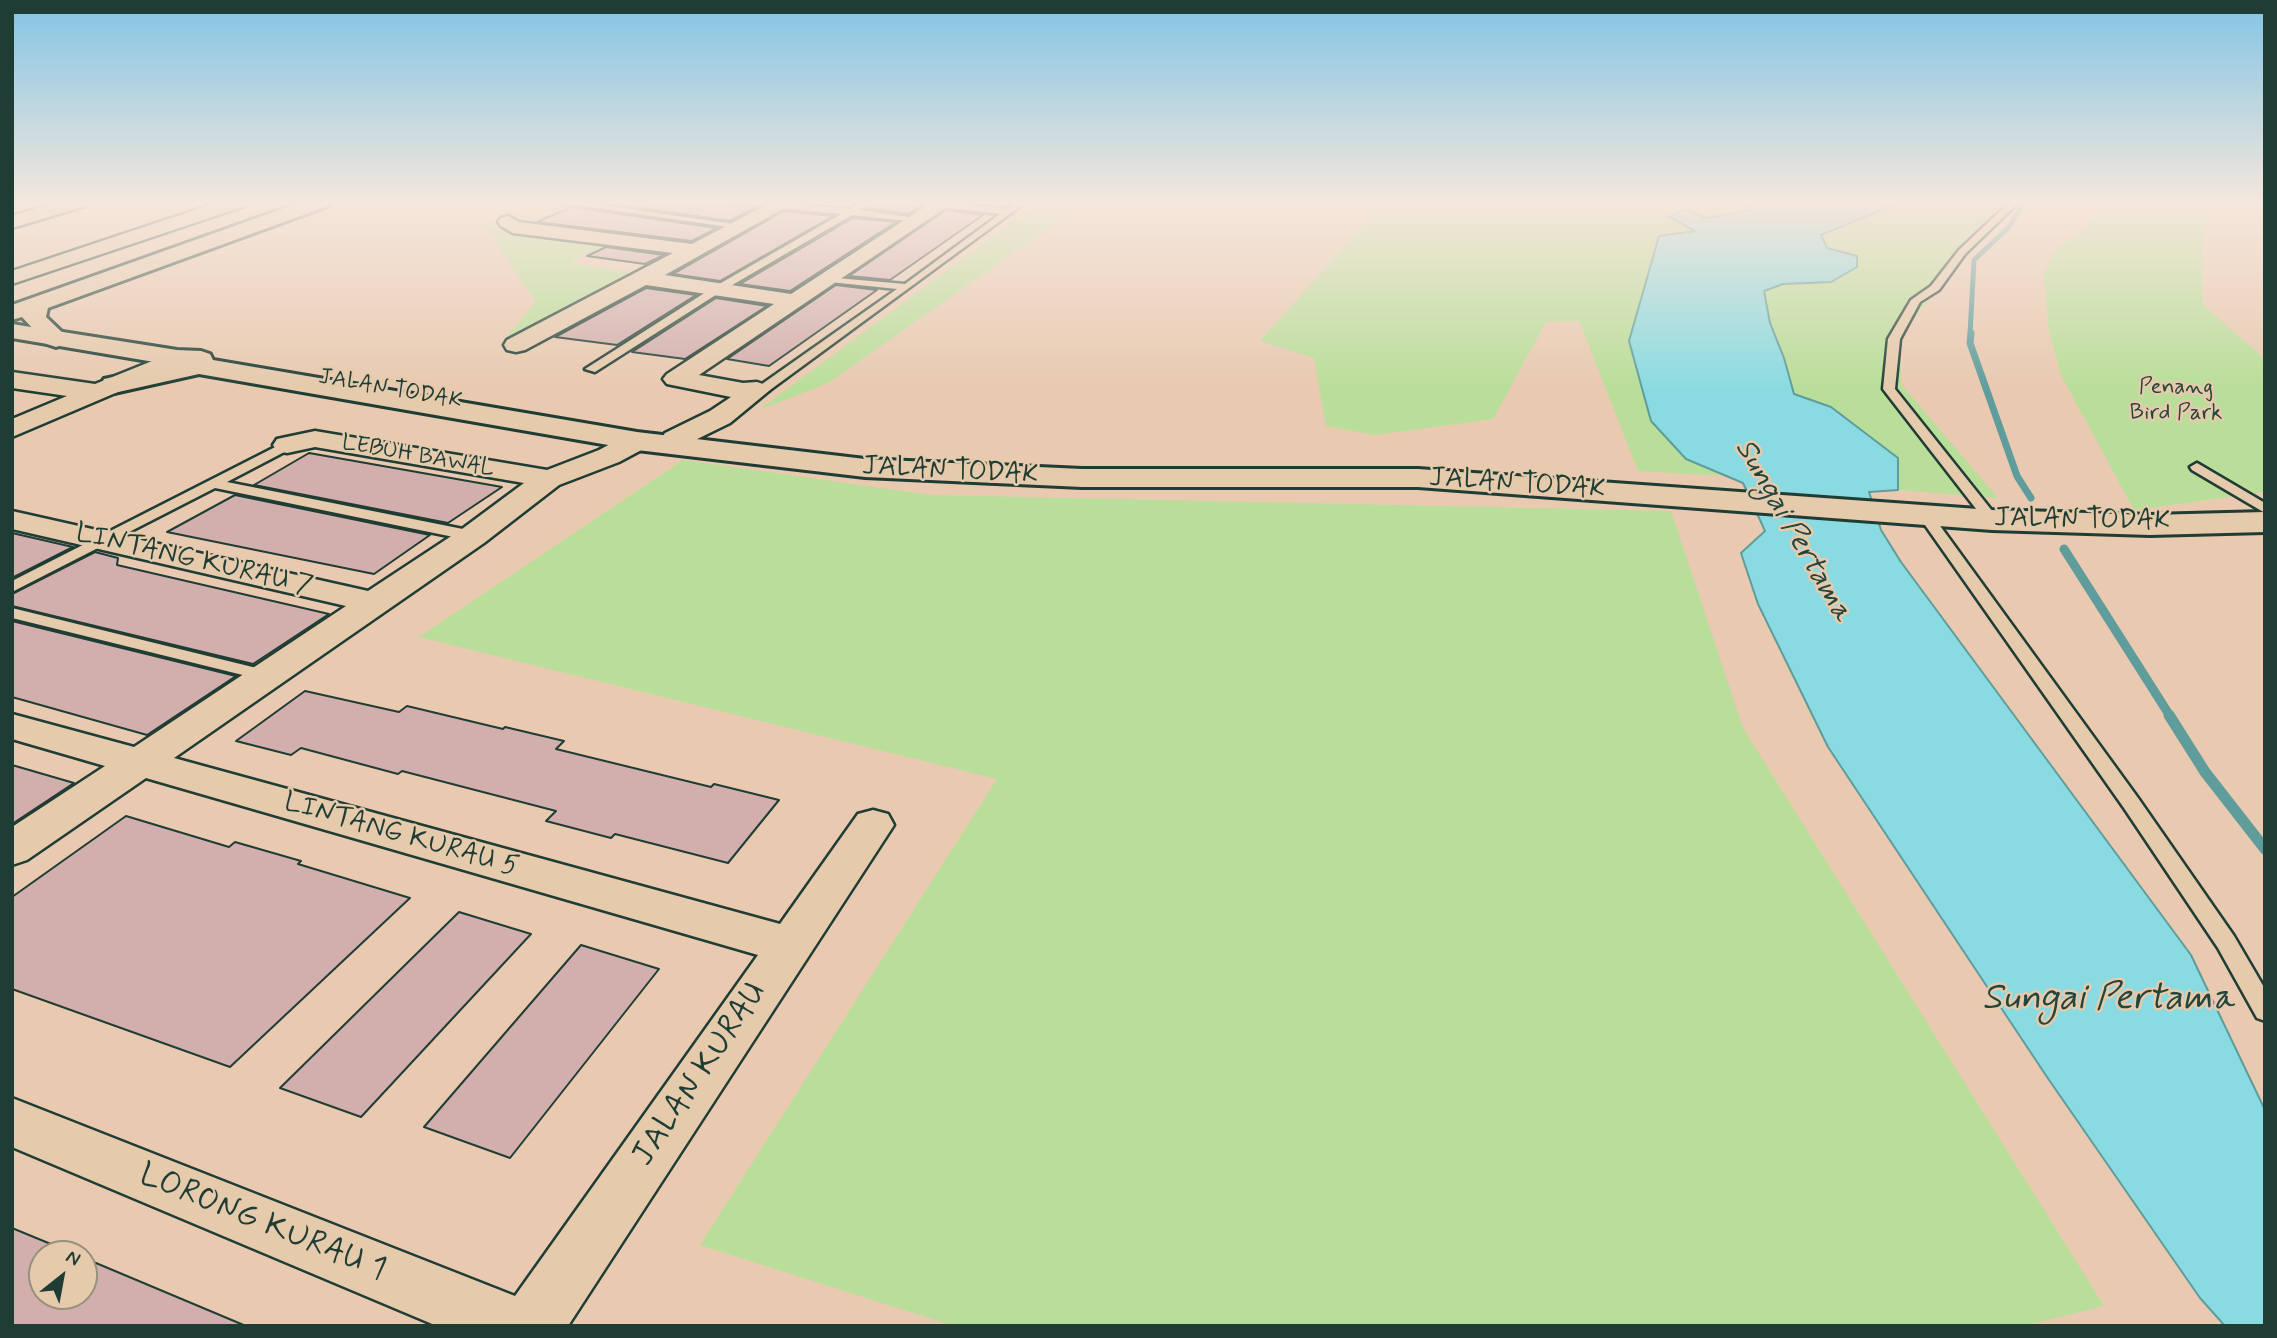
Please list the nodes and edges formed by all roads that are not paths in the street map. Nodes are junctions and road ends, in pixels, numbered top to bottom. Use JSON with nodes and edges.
{"nodes":[{"id":1,"x":52,"y":264,"type":"edge"},
{"id":2,"x":113,"y":264,"type":"edge"},
{"id":3,"x":148,"y":264,"type":"edge"},
{"id":4,"x":668,"y":264,"type":"edge"},
{"id":5,"x":760,"y":264,"type":"edge"},
{"id":6,"x":851,"y":264,"type":"edge"},
{"id":7,"x":937,"y":264,"type":"edge"},
{"id":8,"x":1953,"y":264,"type":"edge"},
{"id":9,"x":12,"y":278,"type":"edge"},
{"id":10,"x":643,"y":278,"type":"junction"},
{"id":11,"x":829,"y":279,"type":"junction"},
{"id":12,"x":907,"y":287,"type":"junction"},
{"id":13,"x":718,"y":289,"type":"junction"},
{"id":14,"x":12,"y":300,"type":"edge"},
{"id":15,"x":796,"y":301,"type":"junction"},
{"id":16,"x":38,"y":304,"type":"junction"},
{"id":17,"x":12,"y":313,"type":"edge"},
{"id":18,"x":12,"y":331,"type":"edge"},
{"id":19,"x":12,"y":338,"type":"edge"},
{"id":20,"x":56,"y":339,"type":"junction"},
{"id":21,"x":516,"y":345,"type":"dead end"},
{"id":22,"x":128,"y":350,"type":"junction"},
{"id":23,"x":177,"y":358,"type":"junction"},
{"id":24,"x":221,"y":369,"type":"junction"},
{"id":25,"x":591,"y":369,"type":"dead end"},
{"id":26,"x":12,"y":380,"type":"edge"},
{"id":27,"x":106,"y":389,"type":"junction"},
{"id":28,"x":757,"y":390,"type":"junction"},
{"id":29,"x":12,"y":429,"type":"edge"},
{"id":30,"x":675,"y":439,"type":"junction"},
{"id":31,"x":637,"y":441,"type":"junction"},
{"id":32,"x":287,"y":445,"type":"joint"},
{"id":33,"x":768,"y":458,"type":"junction"},
{"id":34,"x":2197,"y":467,"type":"dead end"},
{"id":35,"x":549,"y":479,"type":"junction"},
{"id":36,"x":212,"y":483,"type":"junction"},
{"id":37,"x":2265,"y":509,"type":"edge"},
{"id":38,"x":1913,"y":514,"type":"junction"},
{"id":39,"x":12,"y":520,"type":"edge"},
{"id":40,"x":1992,"y":520,"type":"junction"},
{"id":41,"x":2265,"y":522,"type":"edge"},
{"id":42,"x":473,"y":536,"type":"junction"},
{"id":43,"x":102,"y":541,"type":"junction"},
{"id":44,"x":12,"y":587,"type":"edge"},
{"id":45,"x":375,"y":603,"type":"junction"},
{"id":46,"x":12,"y":613,"type":"edge"},
{"id":47,"x":267,"y":676,"type":"junction"},
{"id":48,"x":12,"y":726,"type":"edge"},
{"id":49,"x":140,"y":762,"type":"junction"},
{"id":50,"x":873,"y":824,"type":"dead end"},
{"id":51,"x":12,"y":849,"type":"edge"},
{"id":52,"x":789,"y":945,"type":"junction"},
{"id":53,"x":2265,"y":1011,"type":"edge"},
{"id":54,"x":12,"y":1122,"type":"edge"},
{"id":55,"x":512,"y":1326,"type":"edge"},
{"id":56,"x":531,"y":1326,"type":"edge"}],
"edges":[{"from":1,"to":9,"type":"street"},
{"from":2,"to":14,"type":"main road"},
{"from":3,"to":16,"type":"main road"},
{"from":4,"to":10,"type":"street"},
{"from":5,"to":13,"type":"lane"},
{"from":6,"to":11,"type":"street"},
{"from":7,"to":12,"type":"lane"},
{"from":8,"to":40,"type":"lane"},
{"from":10,"to":13,"type":"street"},
{"from":10,"to":21,"type":"street"},
{"from":11,"to":12,"type":"lane"},
{"from":11,"to":15,"type":"street"},
{"from":12,"to":28,"type":"lane"},
{"from":13,"to":15,"type":"street"},
{"from":13,"to":25,"type":"lane"},
{"from":15,"to":28,"type":"street"},
{"from":16,"to":17,"type":"main road"},
{"from":16,"to":20,"type":"main road"},
{"from":18,"to":20,"type":"main road","name":"JALAN TODAK"},
{"from":19,"to":20,"type":"main road"},
{"from":20,"to":22,"type":"main road","name":"JALAN TODAK"},
{"from":22,"to":23,"type":"main road","name":"JALAN TODAK"},
{"from":22,"to":27,"type":"main road"},
{"from":23,"to":24,"type":"main road","name":"JALAN TODAK"},
{"from":23,"to":27,"type":"street"},
{"from":23,"to":30,"type":"main road","name":"JALAN TODAK"},
{"from":24,"to":27,"type":"main road"},
{"from":24,"to":31,"type":"main road","name":"JALAN TODAK"},
{"from":26,"to":27,"type":"street"},
{"from":27,"to":29,"type":"street"},
{"from":28,"to":30,"type":"street"},
{"from":30,"to":33,"type":"main road","name":"JALAN TODAK"},
{"from":31,"to":33,"type":"main road","name":"JALAN TODAK"},
{"from":31,"to":35,"type":"street"},
{"from":32,"to":35,"type":"street","name":"LEBUH BAWAL"},
{"from":32,"to":36,"type":"lane"},
{"from":33,"to":38,"type":"main road","name":"JALAN TODAK"},
{"from":34,"to":37,"type":"lane"},
{"from":35,"to":42,"type":"street"},
{"from":36,"to":42,"type":"lane"},
{"from":36,"to":43,"type":"lane"},
{"from":38,"to":40,"type":"main road","name":"JALAN TODAK"},
{"from":38,"to":53,"type":"lane"},
{"from":39,"to":43,"type":"street","name":"LINTANG KURAU 7"},
{"from":40,"to":41,"type":"main road","name":"JALAN TODAK"},
{"from":42,"to":45,"type":"street"},
{"from":43,"to":44,"type":"lane"},
{"from":43,"to":45,"type":"street","name":"LINTANG KURAU 7"},
{"from":45,"to":47,"type":"street"},
{"from":46,"to":47,"type":"lane"},
{"from":47,"to":49,"type":"street"},
{"from":48,"to":49,"type":"street","name":"LINTANG KURAU 5"},
{"from":49,"to":51,"type":"street"},
{"from":49,"to":52,"type":"street","name":"LINTANG KURAU 5"},
{"from":50,"to":52,"type":"street","name":"JALAN KURAU"},
{"from":52,"to":56,"type":"street","name":"JALAN KURAU"},
{"from":54,"to":55,"type":"street","name":"LORONG KURAU 1"}]}
